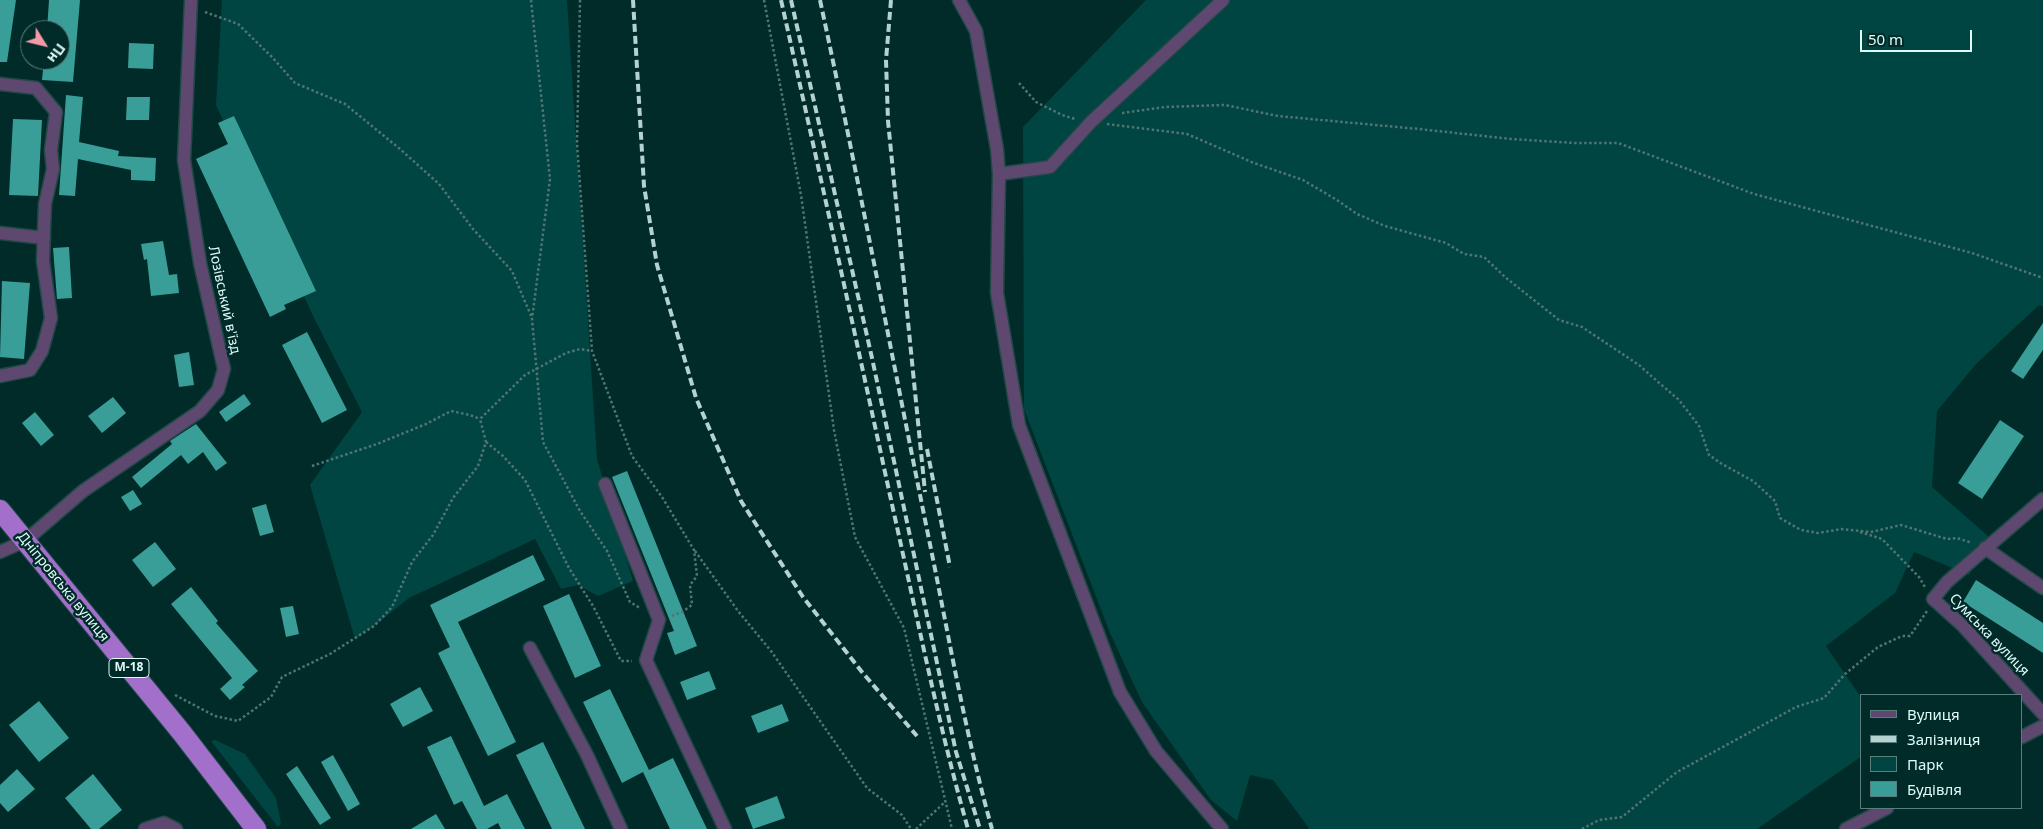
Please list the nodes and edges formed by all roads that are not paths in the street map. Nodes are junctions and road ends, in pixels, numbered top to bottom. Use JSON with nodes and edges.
{"nodes":[{"id":1,"x":960,"y":0,"type":"edge"},
{"id":2,"x":1223,"y":0,"type":"edge"},
{"id":3,"x":191,"y":4,"type":"edge"},
{"id":4,"x":0,"y":84,"type":"edge"},
{"id":5,"x":999,"y":174,"type":"junction"},
{"id":6,"x":0,"y":233,"type":"edge"},
{"id":7,"x":44,"y":238,"type":"junction"},
{"id":8,"x":0,"y":376,"type":"edge"},
{"id":9,"x":605,"y":484,"type":"dead end"},
{"id":10,"x":2043,"y":499,"type":"edge"},
{"id":11,"x":0,"y":510,"type":"edge"},
{"id":12,"x":25,"y":540,"type":"junction"},
{"id":13,"x":1985,"y":548,"type":"junction"},
{"id":14,"x":0,"y":552,"type":"edge"},
{"id":15,"x":2043,"y":588,"type":"edge"},
{"id":16,"x":530,"y":648,"type":"dead end"},
{"id":17,"x":2043,"y":714,"type":"edge"},
{"id":18,"x":2043,"y":726,"type":"edge"},
{"id":19,"x":2023,"y":736,"type":"edge"},
{"id":20,"x":1885,"y":809,"type":"edge"},
{"id":21,"x":145,"y":829,"type":"edge"},
{"id":22,"x":176,"y":829,"type":"edge"},
{"id":23,"x":256,"y":829,"type":"edge"},
{"id":24,"x":621,"y":829,"type":"edge"},
{"id":25,"x":725,"y":829,"type":"edge"},
{"id":26,"x":1222,"y":829,"type":"edge"},
{"id":27,"x":1846,"y":829,"type":"edge"}],
"edges":[{"from":1,"to":5,"type":"street"},
{"from":2,"to":5,"type":"street"},
{"from":3,"to":12,"type":"street","name":"Лозівський в'їзд"},
{"from":4,"to":7,"type":"street"},
{"from":5,"to":26,"type":"street"},
{"from":6,"to":7,"type":"street"},
{"from":7,"to":8,"type":"street"},
{"from":9,"to":25,"type":"street"},
{"from":10,"to":13,"type":"street","name":"Сумська вулиця"},
{"from":11,"to":12,"type":"highway","name":"Дніпровська вулиця","number":"М-18"},
{"from":12,"to":14,"type":"street","name":"Лозівський в'їзд"},
{"from":12,"to":23,"type":"highway","name":"Дніпровська вулиця","number":"М-18"},
{"from":13,"to":15,"type":"street"},
{"from":13,"to":17,"type":"street","name":"Сумська вулиця"},
{"from":16,"to":24,"type":"street"},
{"from":18,"to":19,"type":"street"},
{"from":20,"to":27,"type":"street"},
{"from":21,"to":22,"type":"street"}]}
